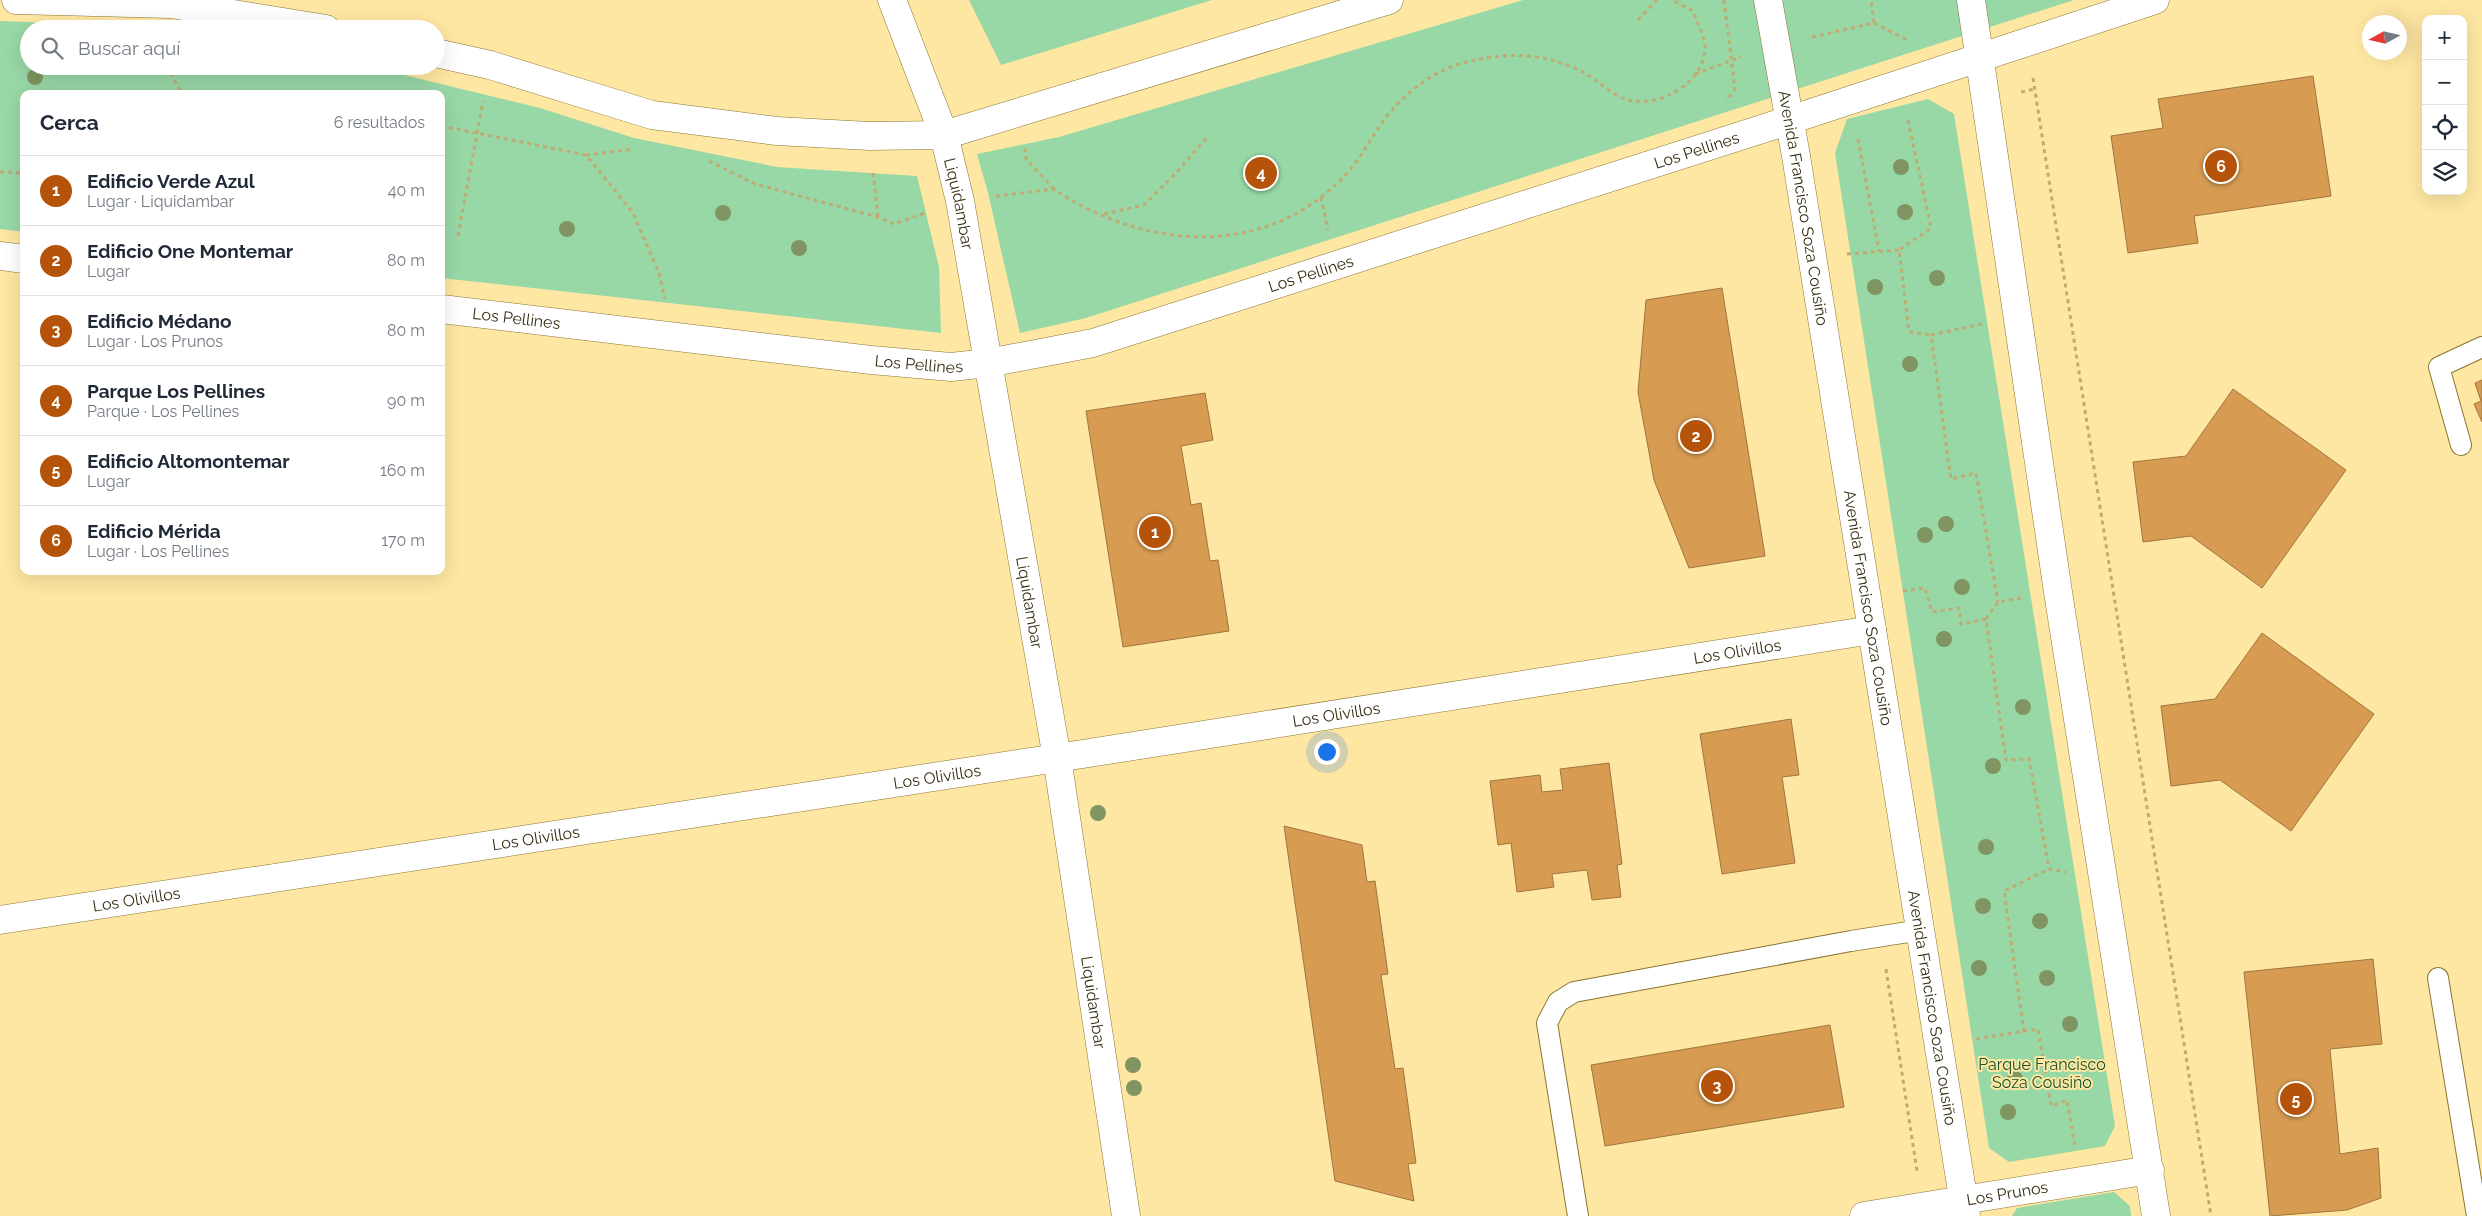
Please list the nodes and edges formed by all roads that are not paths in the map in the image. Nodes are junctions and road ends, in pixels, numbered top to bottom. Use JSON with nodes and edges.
{"nodes":[{"id":1,"x":16,"y":0,"type":"edge"},
{"id":2,"x":892,"y":0,"type":"edge"},
{"id":3,"x":1389,"y":0,"type":"edge"},
{"id":4,"x":1768,"y":0,"type":"edge"},
{"id":5,"x":1971,"y":0,"type":"edge"},
{"id":6,"x":2155,"y":0,"type":"edge"},
{"id":7,"x":270,"y":20,"type":"edge"},
{"id":8,"x":445,"y":55,"type":"edge"},
{"id":9,"x":1980,"y":57,"type":"junction"},
{"id":10,"x":1790,"y":120,"type":"junction"},
{"id":11,"x":944,"y":135,"type":"junction"},
{"id":12,"x":0,"y":256,"type":"edge"},
{"id":13,"x":20,"y":258,"type":"edge"},
{"id":14,"x":445,"y":309,"type":"edge"},
{"id":15,"x":2482,"y":347,"type":"edge"},
{"id":16,"x":988,"y":363,"type":"junction"},
{"id":17,"x":2461,"y":445,"type":"dead end"},
{"id":18,"x":1872,"y":630,"type":"junction"},
{"id":19,"x":1057,"y":758,"type":"junction"},
{"id":20,"x":0,"y":920,"type":"edge"},
{"id":21,"x":1921,"y":930,"type":"junction"},
{"id":22,"x":2438,"y":978,"type":"dead end"},
{"id":23,"x":2150,"y":1170,"type":"junction"},
{"id":24,"x":1965,"y":1208,"type":"edge"},
{"id":25,"x":1126,"y":1216,"type":"edge"},
{"id":26,"x":1578,"y":1216,"type":"edge"},
{"id":27,"x":1864,"y":1216,"type":"edge"},
{"id":28,"x":2156,"y":1216,"type":"edge"},
{"id":29,"x":2477,"y":1216,"type":"edge"}],
"edges":[{"from":1,"to":7,"type":"street"},
{"from":2,"to":11,"type":"street","name":"Liquidambar"},
{"from":3,"to":11,"type":"street"},
{"from":4,"to":10,"type":"street","name":"Avenida Francisco Soza Cousiño"},
{"from":5,"to":9,"type":"street"},
{"from":6,"to":9,"type":"street","name":"Los Pellines"},
{"from":8,"to":11,"type":"street"},
{"from":9,"to":10,"type":"street","name":"Los Pellines"},
{"from":9,"to":23,"type":"street"},
{"from":10,"to":16,"type":"street","name":"Los Pellines"},
{"from":10,"to":18,"type":"street","name":"Avenida Francisco Soza Cousiño"},
{"from":11,"to":16,"type":"street","name":"Liquidambar"},
{"from":12,"to":13,"type":"street"},
{"from":14,"to":16,"type":"street","name":"Los Pellines"},
{"from":15,"to":17,"type":"lane"},
{"from":16,"to":19,"type":"street","name":"Liquidambar"},
{"from":18,"to":19,"type":"street","name":"Los Olivillos"},
{"from":18,"to":21,"type":"street","name":"Avenida Francisco Soza Cousiño"},
{"from":19,"to":20,"type":"street","name":"Los Olivillos"},
{"from":19,"to":25,"type":"street","name":"Liquidambar"},
{"from":21,"to":24,"type":"street","name":"Avenida Francisco Soza Cousiño"},
{"from":21,"to":26,"type":"lane"},
{"from":22,"to":29,"type":"lane"},
{"from":23,"to":24,"type":"street","name":"Los Prunos"},
{"from":23,"to":28,"type":"street"},
{"from":24,"to":27,"type":"street","name":"Los Prunos"}]}
